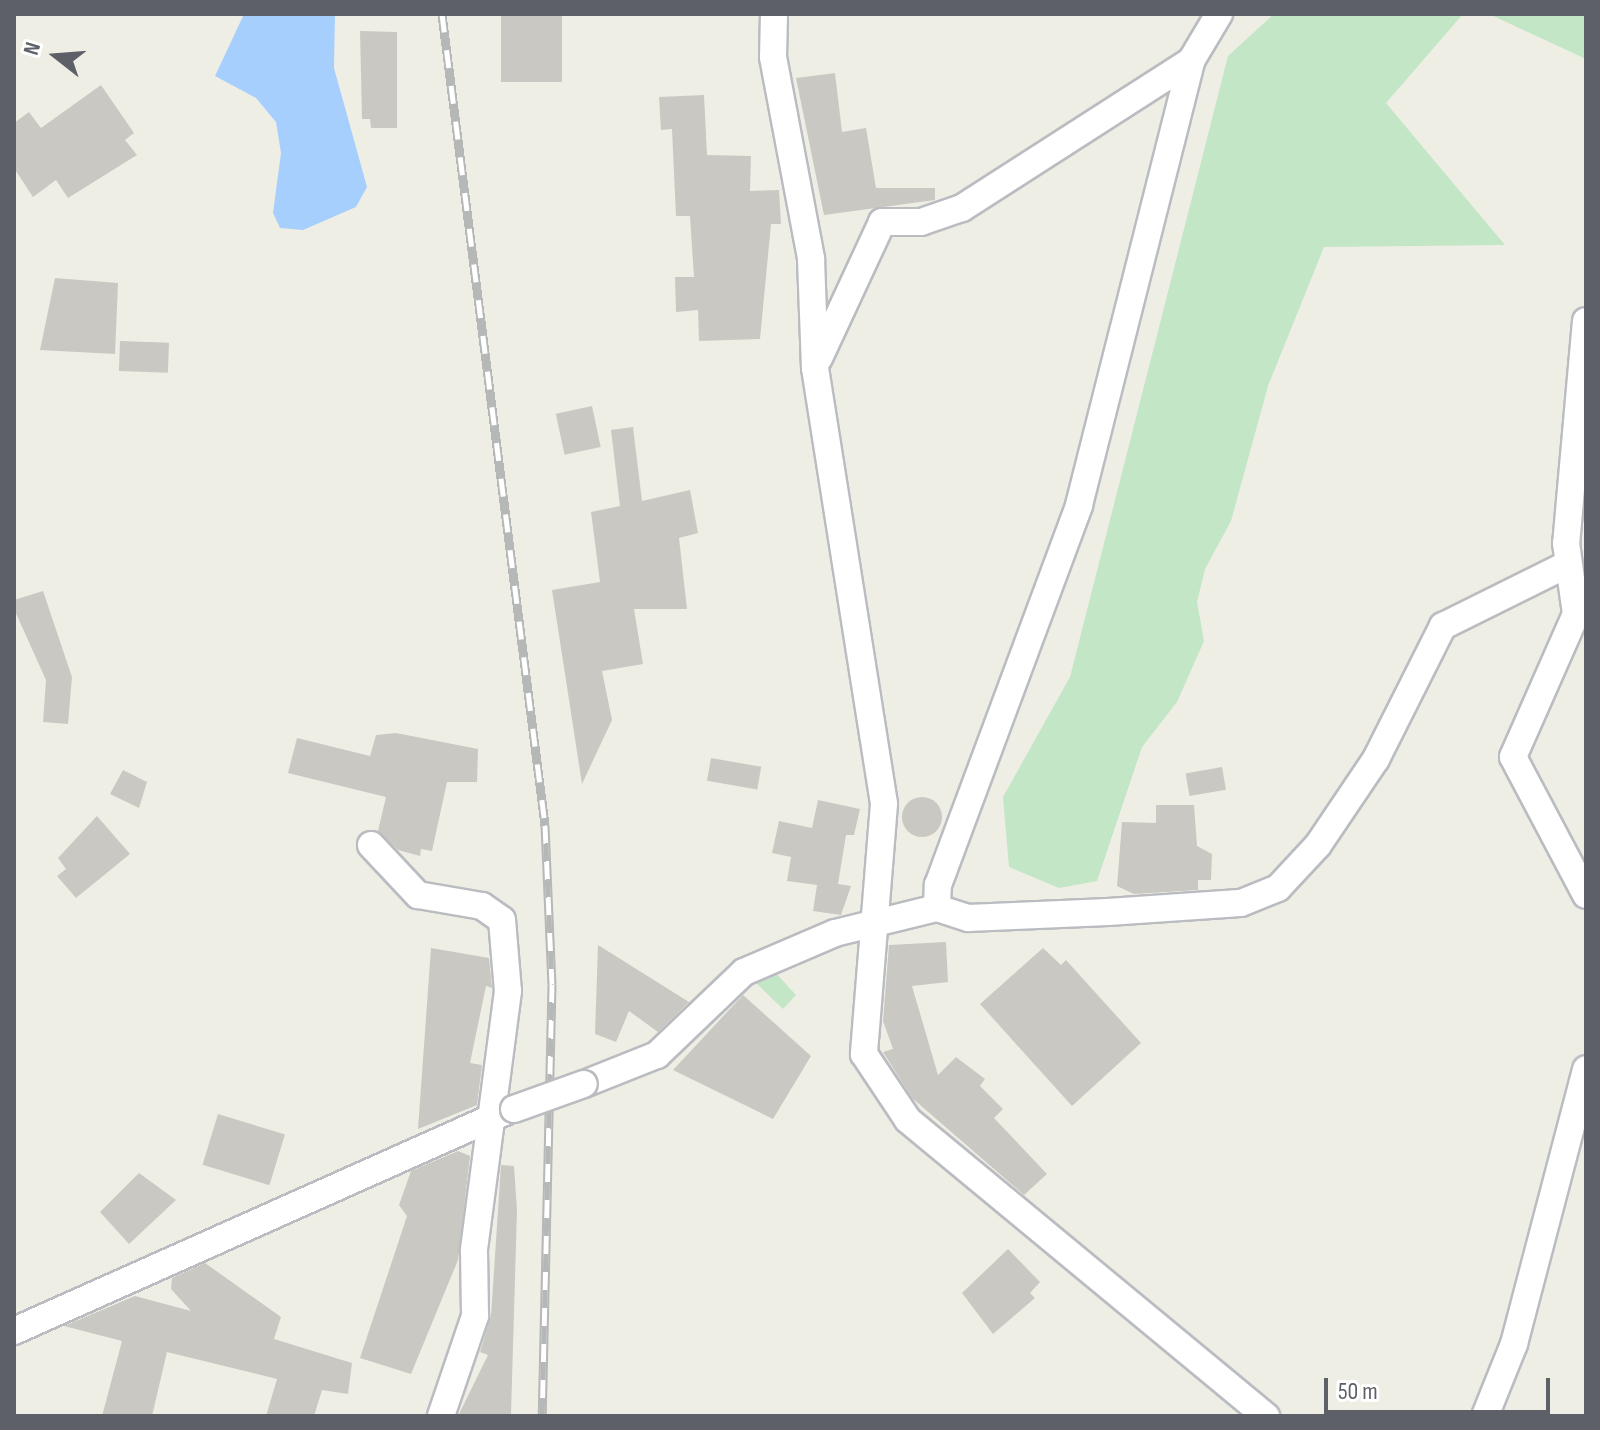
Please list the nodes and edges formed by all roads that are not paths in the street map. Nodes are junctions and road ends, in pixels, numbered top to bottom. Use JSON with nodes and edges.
{"nodes":[{"id":1,"x":774,"y":14,"type":"edge"},
{"id":2,"x":1219,"y":14,"type":"edge"},
{"id":3,"x":1191,"y":61,"type":"junction"},
{"id":4,"x":1586,"y":321,"type":"edge"},
{"id":5,"x":815,"y":368,"type":"junction"},
{"id":6,"x":1566,"y":565,"type":"junction"},
{"id":7,"x":371,"y":845,"type":"dead end"},
{"id":8,"x":1586,"y":895,"type":"edge"},
{"id":9,"x":937,"y":908,"type":"junction"},
{"id":10,"x":874,"y":925,"type":"junction"},
{"id":11,"x":1586,"y":1069,"type":"edge"},
{"id":12,"x":505,"y":1112,"type":"junction"},
{"id":13,"x":14,"y":1331,"type":"edge"},
{"id":14,"x":441,"y":1416,"type":"edge"},
{"id":15,"x":1266,"y":1416,"type":"edge"},
{"id":16,"x":1485,"y":1416,"type":"edge"}],
"edges":[{"from":1,"to":5,"type":"street"},
{"from":2,"to":3,"type":"street"},
{"from":3,"to":5,"type":"street"},
{"from":3,"to":9,"type":"street"},
{"from":4,"to":6,"type":"street"},
{"from":5,"to":10,"type":"street"},
{"from":6,"to":8,"type":"street"},
{"from":6,"to":9,"type":"street"},
{"from":7,"to":12,"type":"street"},
{"from":9,"to":10,"type":"street"},
{"from":10,"to":12,"type":"street","bridge":true},
{"from":10,"to":15,"type":"street"},
{"from":11,"to":16,"type":"street"},
{"from":12,"to":13,"type":"street"},
{"from":12,"to":14,"type":"street"}]}
